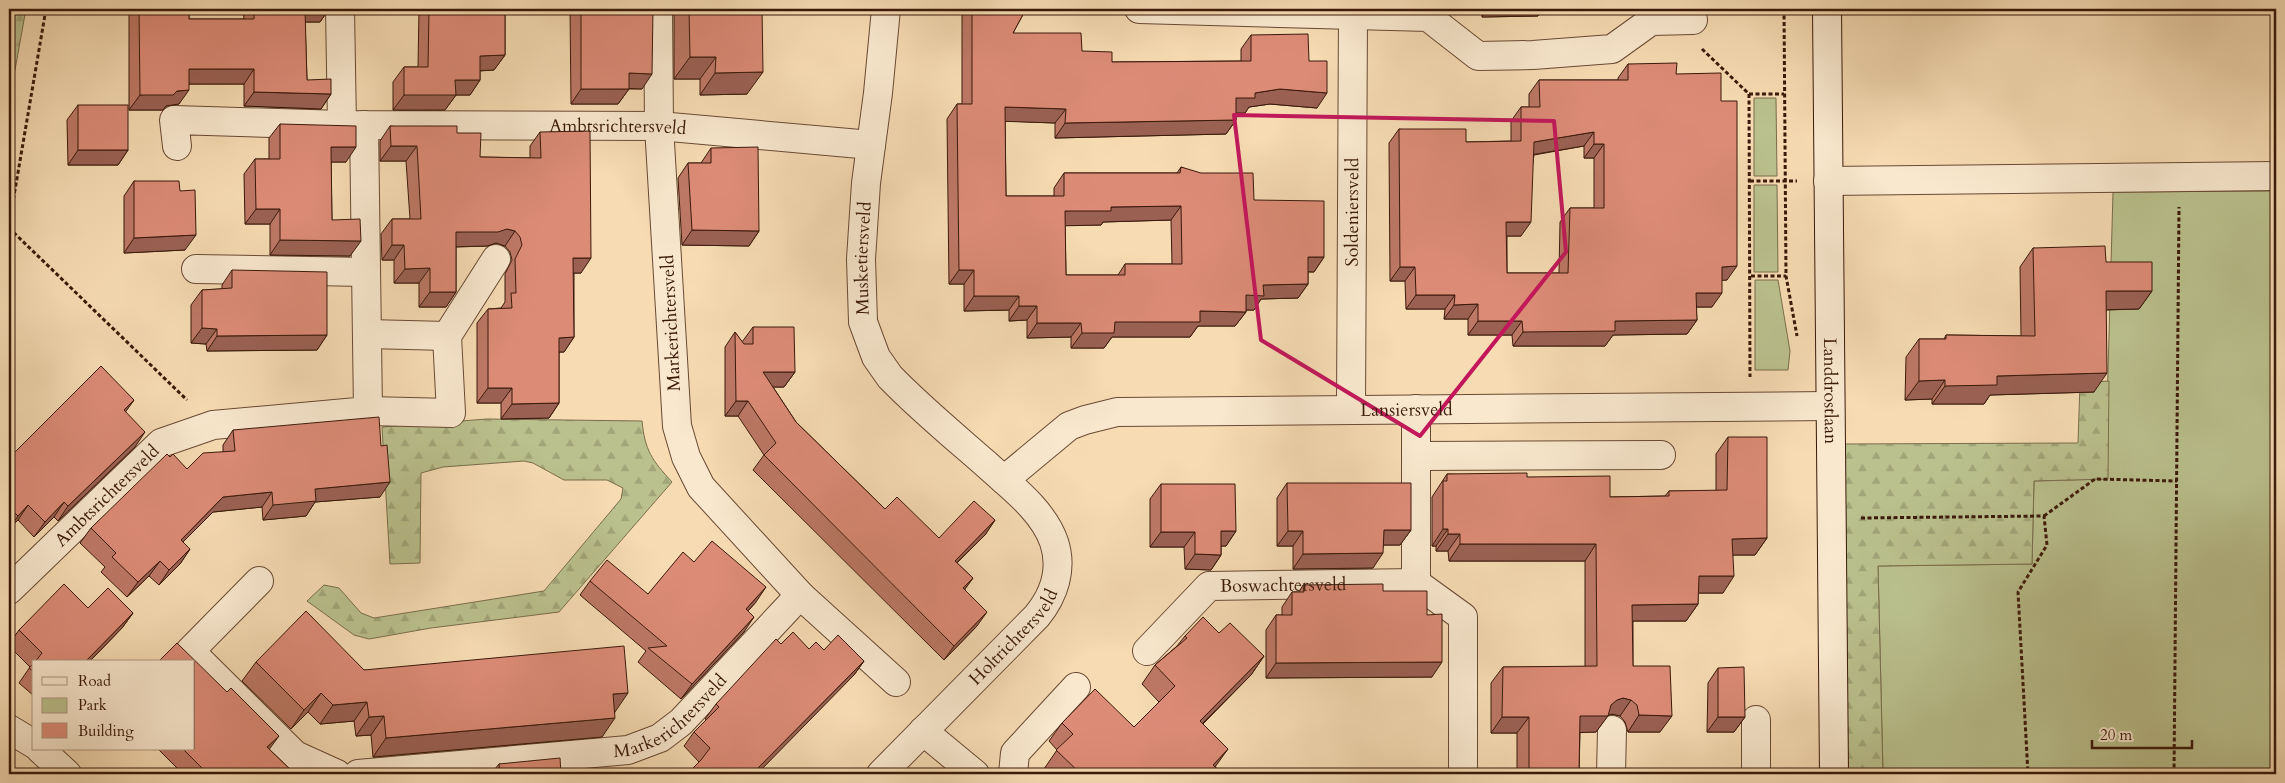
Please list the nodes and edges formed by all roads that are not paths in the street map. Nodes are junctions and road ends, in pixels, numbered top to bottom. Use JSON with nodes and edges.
{"nodes":[{"id":1,"x":340,"y":9,"type":"edge"},
{"id":2,"x":658,"y":9,"type":"edge"},
{"id":3,"x":886,"y":9,"type":"edge"},
{"id":4,"x":1139,"y":9,"type":"edge"},
{"id":5,"x":1827,"y":9,"type":"edge"},
{"id":6,"x":1428,"y":13,"type":"edge"},
{"id":7,"x":1353,"y":14,"type":"junction"},
{"id":8,"x":1693,"y":20,"type":"road end"},
{"id":9,"x":353,"y":125,"type":"junction"},
{"id":10,"x":659,"y":126,"type":"junction"},
{"id":11,"x":871,"y":145,"type":"junction"},
{"id":12,"x":177,"y":146,"type":"dead end"},
{"id":13,"x":2276,"y":176,"type":"edge"},
{"id":14,"x":1828,"y":181,"type":"junction"},
{"id":15,"x":496,"y":259,"type":"dead end"},
{"id":16,"x":196,"y":270,"type":"dead end"},
{"id":17,"x":366,"y":272,"type":"junction"},
{"id":18,"x":368,"y":334,"type":"junction"},
{"id":19,"x":448,"y":336,"type":"junction"},
{"id":20,"x":1829,"y":406,"type":"junction"},
{"id":21,"x":1416,"y":409,"type":"junction"},
{"id":22,"x":368,"y":410,"type":"junction"},
{"id":23,"x":1351,"y":410,"type":"junction"},
{"id":24,"x":1662,"y":455,"type":"dead end"},
{"id":25,"x":1417,"y":456,"type":"junction"},
{"id":26,"x":1004,"y":480,"type":"junction"},
{"id":27,"x":258,"y":581,"type":"dead end"},
{"id":28,"x":1416,"y":583,"type":"junction"},
{"id":29,"x":9,"y":590,"type":"edge"},
{"id":30,"x":800,"y":595,"type":"junction"},
{"id":31,"x":1147,"y":651,"type":"dead end"},
{"id":32,"x":896,"y":682,"type":"dead end"},
{"id":33,"x":1076,"y":687,"type":"dead end"},
{"id":34,"x":1756,"y":720,"type":"dead end"},
{"id":35,"x":9,"y":729,"type":"edge"},
{"id":36,"x":1612,"y":730,"type":"dead end"},
{"id":37,"x":923,"y":731,"type":"junction"},
{"id":38,"x":32,"y":743,"type":"edge"},
{"id":39,"x":41,"y":750,"type":"edge"},
{"id":40,"x":67,"y":774,"type":"edge"},
{"id":41,"x":337,"y":774,"type":"edge"},
{"id":42,"x":375,"y":774,"type":"edge"},
{"id":43,"x":882,"y":774,"type":"edge"},
{"id":44,"x":975,"y":774,"type":"edge"},
{"id":45,"x":1013,"y":774,"type":"edge"},
{"id":46,"x":1463,"y":774,"type":"edge"},
{"id":47,"x":1611,"y":774,"type":"edge"},
{"id":48,"x":1756,"y":774,"type":"edge"},
{"id":49,"x":1834,"y":774,"type":"edge"}],
"edges":[{"from":1,"to":9,"type":"street"},
{"from":2,"to":10,"type":"street","name":"Markerichtersveld"},
{"from":3,"to":11,"type":"street","name":"Musketiersveld"},
{"from":4,"to":7,"type":"street"},
{"from":5,"to":14,"type":"street","name":"Landdrostlaan"},
{"from":6,"to":7,"type":"street"},
{"from":6,"to":8,"type":"street"},
{"from":7,"to":23,"type":"street","name":"Soldeniersveld"},
{"from":9,"to":10,"type":"street","name":"Ambtsrichtersveld"},
{"from":9,"to":12,"type":"street","name":"Ambtsrichtersveld"},
{"from":9,"to":17,"type":"street"},
{"from":10,"to":11,"type":"street","name":"Ambtsrichtersveld"},
{"from":10,"to":30,"type":"street","name":"Markerichtersveld"},
{"from":11,"to":26,"type":"street","name":"Musketiersveld"},
{"from":13,"to":14,"type":"street"},
{"from":14,"to":20,"type":"street","name":"Landdrostlaan"},
{"from":15,"to":19,"type":"street"},
{"from":16,"to":17,"type":"street"},
{"from":17,"to":18,"type":"street"},
{"from":18,"to":19,"type":"street"},
{"from":18,"to":22,"type":"street"},
{"from":19,"to":22,"type":"street","name":"Ambtsrichtersveld"},
{"from":20,"to":21,"type":"street","name":"Lansiersveld"},
{"from":20,"to":49,"type":"street","name":"Landdrostlaan"},
{"from":21,"to":23,"type":"street","name":"Lansiersveld"},
{"from":21,"to":25,"type":"street"},
{"from":22,"to":29,"type":"street","name":"Ambtsrichtersveld"},
{"from":23,"to":26,"type":"street","name":"Lansiersveld"},
{"from":24,"to":25,"type":"street"},
{"from":25,"to":28,"type":"street"},
{"from":26,"to":37,"type":"street","name":"Holtrichtersveld"},
{"from":27,"to":41,"type":"street"},
{"from":28,"to":31,"type":"street","name":"Boswachtersveld"},
{"from":28,"to":46,"type":"street"},
{"from":30,"to":32,"type":"street","name":"Markerichtersveld"},
{"from":30,"to":42,"type":"street","name":"Markerichtersveld"},
{"from":33,"to":45,"type":"street"},
{"from":34,"to":48,"type":"street"},
{"from":35,"to":38,"type":"street"},
{"from":36,"to":47,"type":"street"},
{"from":37,"to":43,"type":"street","name":"Holtrichtersveld"},
{"from":37,"to":44,"type":"street"},
{"from":39,"to":40,"type":"street"}]}
